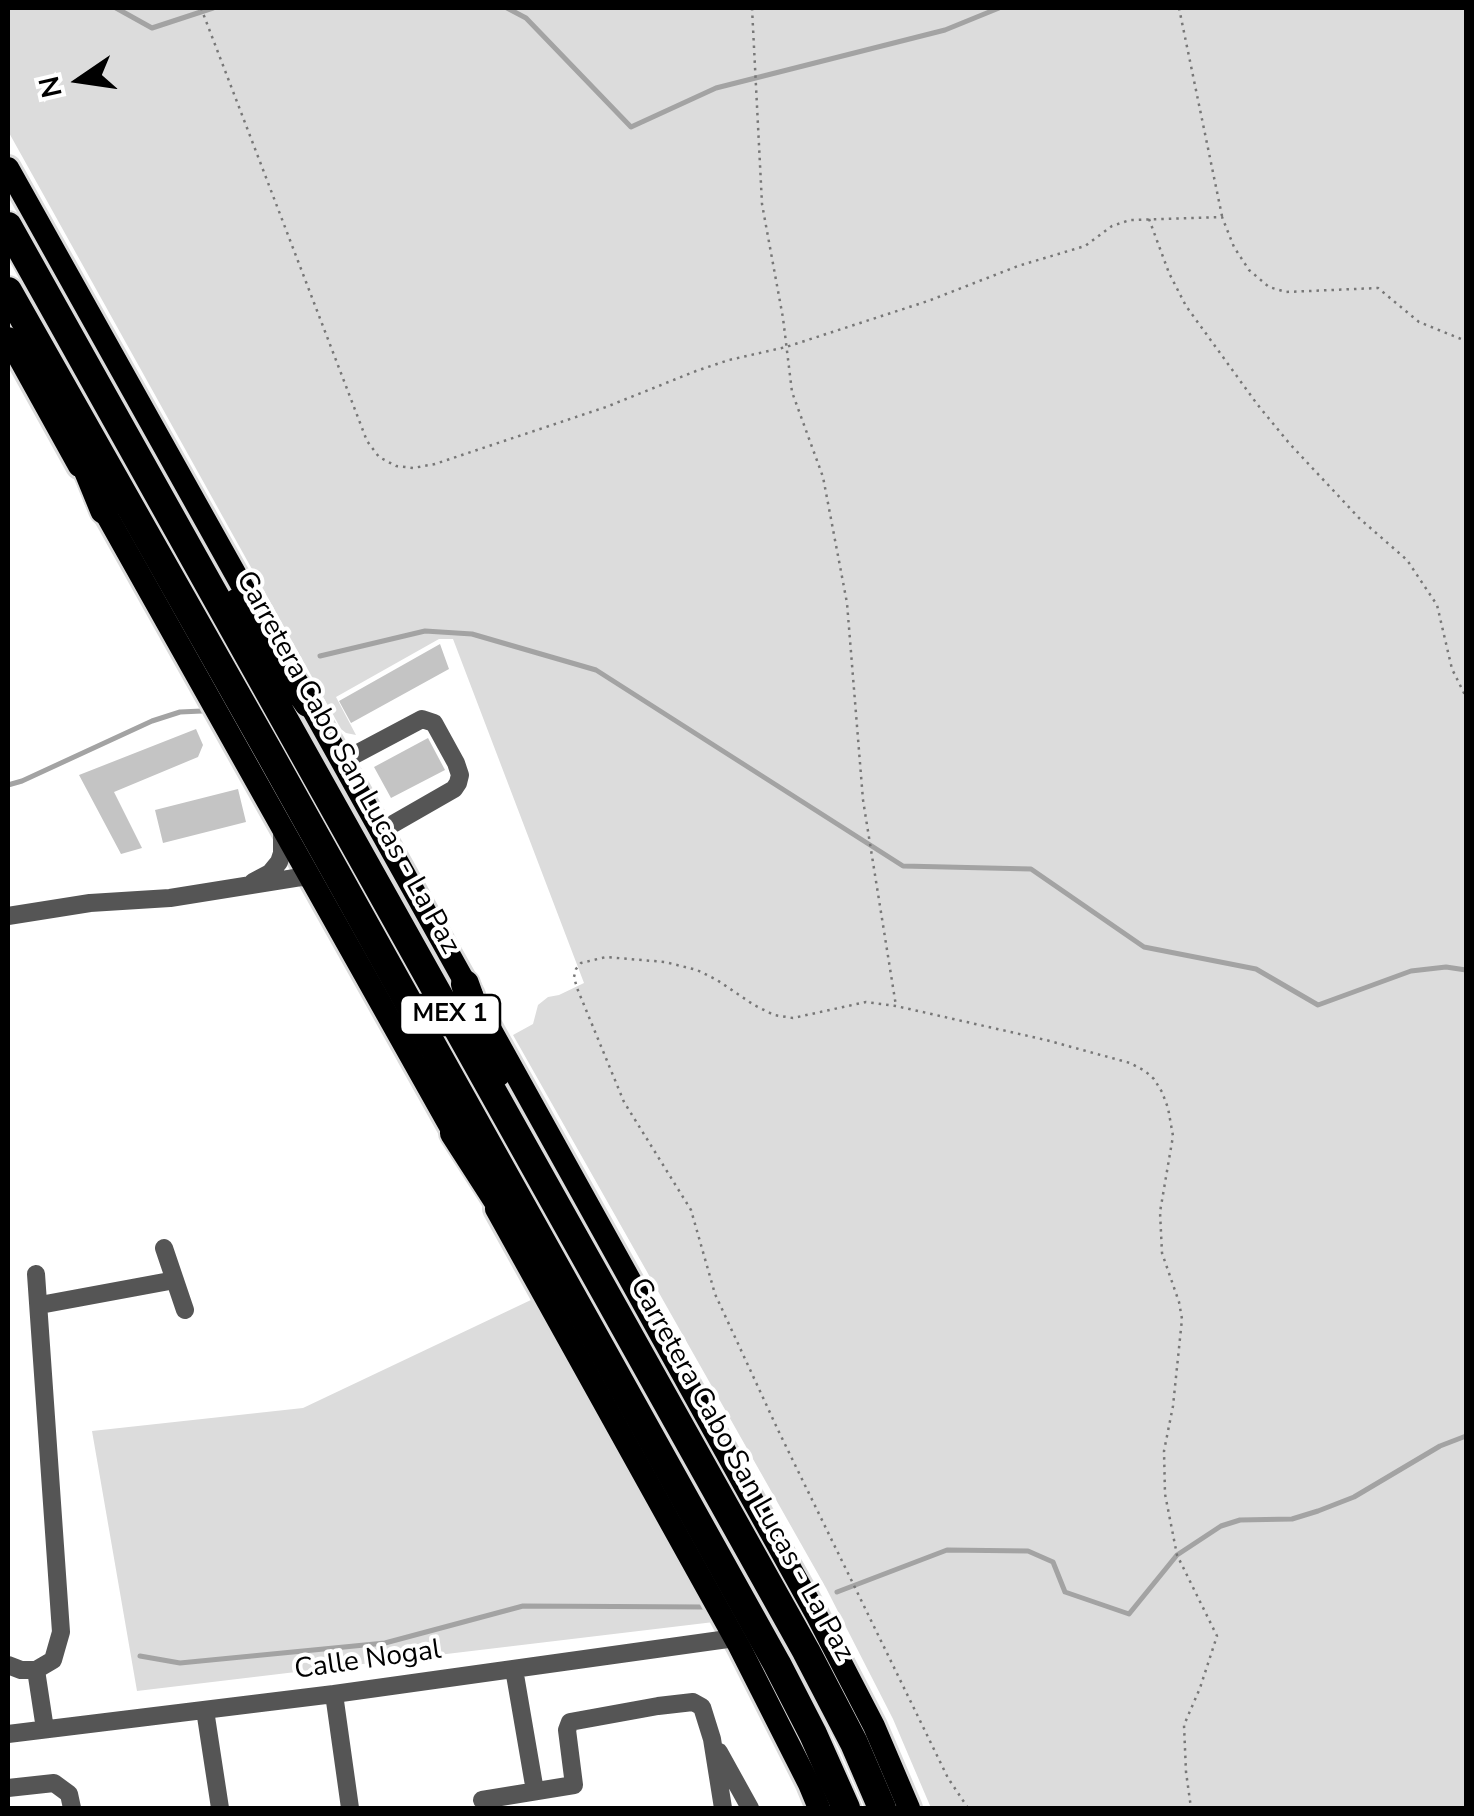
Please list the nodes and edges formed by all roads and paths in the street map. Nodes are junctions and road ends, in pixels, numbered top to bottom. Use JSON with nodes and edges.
{"nodes":[{"id":1,"x":201,"y":8,"type":"edge"},
{"id":2,"x":752,"y":8,"type":"edge"},
{"id":3,"x":1179,"y":8,"type":"edge"},
{"id":4,"x":8,"y":168,"type":"edge"},
{"id":5,"x":1222,"y":217,"type":"junction"},
{"id":6,"x":1149,"y":219,"type":"junction"},
{"id":7,"x":8,"y":226,"type":"edge"},
{"id":8,"x":8,"y":291,"type":"edge"},
{"id":9,"x":22,"y":340,"type":"edge"},
{"id":10,"x":1466,"y":341,"type":"edge"},
{"id":11,"x":786,"y":347,"type":"junction"},
{"id":12,"x":141,"y":463,"type":"junction"},
{"id":13,"x":104,"y":510,"type":"joint"},
{"id":14,"x":1466,"y":696,"type":"edge"},
{"id":15,"x":308,"y":703,"type":"junction"},
{"id":16,"x":341,"y":762,"type":"junction"},
{"id":17,"x":282,"y":827,"type":"junction"},
{"id":18,"x":380,"y":832,"type":"junction"},
{"id":19,"x":314,"y":883,"type":"junction"},
{"id":20,"x":244,"y":886,"type":"junction"},
{"id":21,"x":8,"y":916,"type":"edge"},
{"id":22,"x":466,"y":984,"type":"junction"},
{"id":23,"x":896,"y":1006,"type":"junction"},
{"id":24,"x":454,"y":1133,"type":"junction"},
{"id":25,"x":544,"y":1185,"type":"junction"},
{"id":26,"x":164,"y":1248,"type":"dead end"},
{"id":27,"x":36,"y":1274,"type":"dead end"},
{"id":28,"x":175,"y":1280,"type":"junction"},
{"id":29,"x":40,"y":1305,"type":"junction"},
{"id":30,"x":186,"y":1310,"type":"dead end"},
{"id":31,"x":627,"y":1394,"type":"junction"},
{"id":32,"x":734,"y":1638,"type":"junction"},
{"id":33,"x":8,"y":1665,"type":"edge"},
{"id":34,"x":514,"y":1669,"type":"junction"},
{"id":35,"x":36,"y":1670,"type":"junction"},
{"id":36,"x":334,"y":1694,"type":"junction"},
{"id":37,"x":205,"y":1710,"type":"junction"},
{"id":38,"x":44,"y":1729,"type":"junction"},
{"id":39,"x":8,"y":1734,"type":"edge"},
{"id":40,"x":712,"y":1739,"type":"junction"},
{"id":41,"x":8,"y":1788,"type":"edge"},
{"id":42,"x":535,"y":1791,"type":"junction"},
{"id":43,"x":482,"y":1800,"type":"dead end"},
{"id":44,"x":72,"y":1808,"type":"edge"},
{"id":45,"x":220,"y":1808,"type":"edge"},
{"id":46,"x":350,"y":1808,"type":"edge"},
{"id":47,"x":723,"y":1808,"type":"edge"},
{"id":48,"x":750,"y":1808,"type":"edge"},
{"id":49,"x":819,"y":1808,"type":"edge"},
{"id":50,"x":846,"y":1808,"type":"edge"},
{"id":51,"x":882,"y":1808,"type":"edge"},
{"id":52,"x":909,"y":1808,"type":"edge"},
{"id":53,"x":968,"y":1808,"type":"edge"},
{"id":54,"x":1190,"y":1808,"type":"edge"}],
"edges":[{"from":1,"to":11,"type":"path"},
{"from":2,"to":11,"type":"path"},
{"from":3,"to":5,"type":"path"},
{"from":4,"to":15,"type":"main road"},
{"from":5,"to":6,"type":"path"},
{"from":5,"to":10,"type":"path"},
{"from":6,"to":11,"type":"path"},
{"from":6,"to":14,"type":"path"},
{"from":7,"to":12,"type":"highway","name":"Carretera Cabo San Lucas - La Paz","number":"MEX 1"},
{"from":8,"to":9,"type":"highway","number":"MEX 1"},
{"from":9,"to":13,"type":"highway"},
{"from":9,"to":31,"type":"highway","number":"MEX 1"},
{"from":11,"to":23,"type":"path"},
{"from":12,"to":15,"type":"highway"},
{"from":12,"to":25,"type":"highway","name":"Carretera Cabo San Lucas - La Paz","number":"MEX 1"},
{"from":13,"to":17,"type":"main road"},
{"from":15,"to":16,"type":"main road"},
{"from":16,"to":18,"type":"main road"},
{"from":16,"to":18,"type":"street"},
{"from":17,"to":19,"type":"main road"},
{"from":17,"to":20,"type":"street"},
{"from":18,"to":22,"type":"main road"},
{"from":19,"to":20,"type":"street"},
{"from":19,"to":24,"type":"main road"},
{"from":20,"to":21,"type":"street"},
{"from":22,"to":25,"type":"highway"},
{"from":22,"to":52,"type":"main road"},
{"from":23,"to":53,"type":"path"},
{"from":23,"to":54,"type":"path"},
{"from":24,"to":31,"type":"highway"},
{"from":24,"to":32,"type":"main road"},
{"from":25,"to":51,"type":"highway","name":"Carretera Cabo San Lucas - La Paz","number":"MEX 1"},
{"from":26,"to":28,"type":"street"},
{"from":27,"to":29,"type":"street"},
{"from":28,"to":29,"type":"street"},
{"from":28,"to":30,"type":"street"},
{"from":29,"to":35,"type":"street"},
{"from":31,"to":50,"type":"highway","number":"MEX 1"},
{"from":32,"to":34,"type":"street","name":"Calle Nogal"},
{"from":32,"to":49,"type":"main road"},
{"from":33,"to":35,"type":"street"},
{"from":34,"to":36,"type":"street","name":"Calle Nogal"},
{"from":34,"to":42,"type":"street"},
{"from":35,"to":38,"type":"street"},
{"from":36,"to":37,"type":"street","name":"Calle Nogal"},
{"from":36,"to":46,"type":"street"},
{"from":37,"to":38,"type":"street","name":"Calle Nogal"},
{"from":37,"to":45,"type":"street"},
{"from":38,"to":39,"type":"street","name":"Calle Nogal"},
{"from":40,"to":42,"type":"street"},
{"from":40,"to":47,"type":"street"},
{"from":40,"to":48,"type":"street"},
{"from":41,"to":44,"type":"street"},
{"from":42,"to":43,"type":"street"}]}
